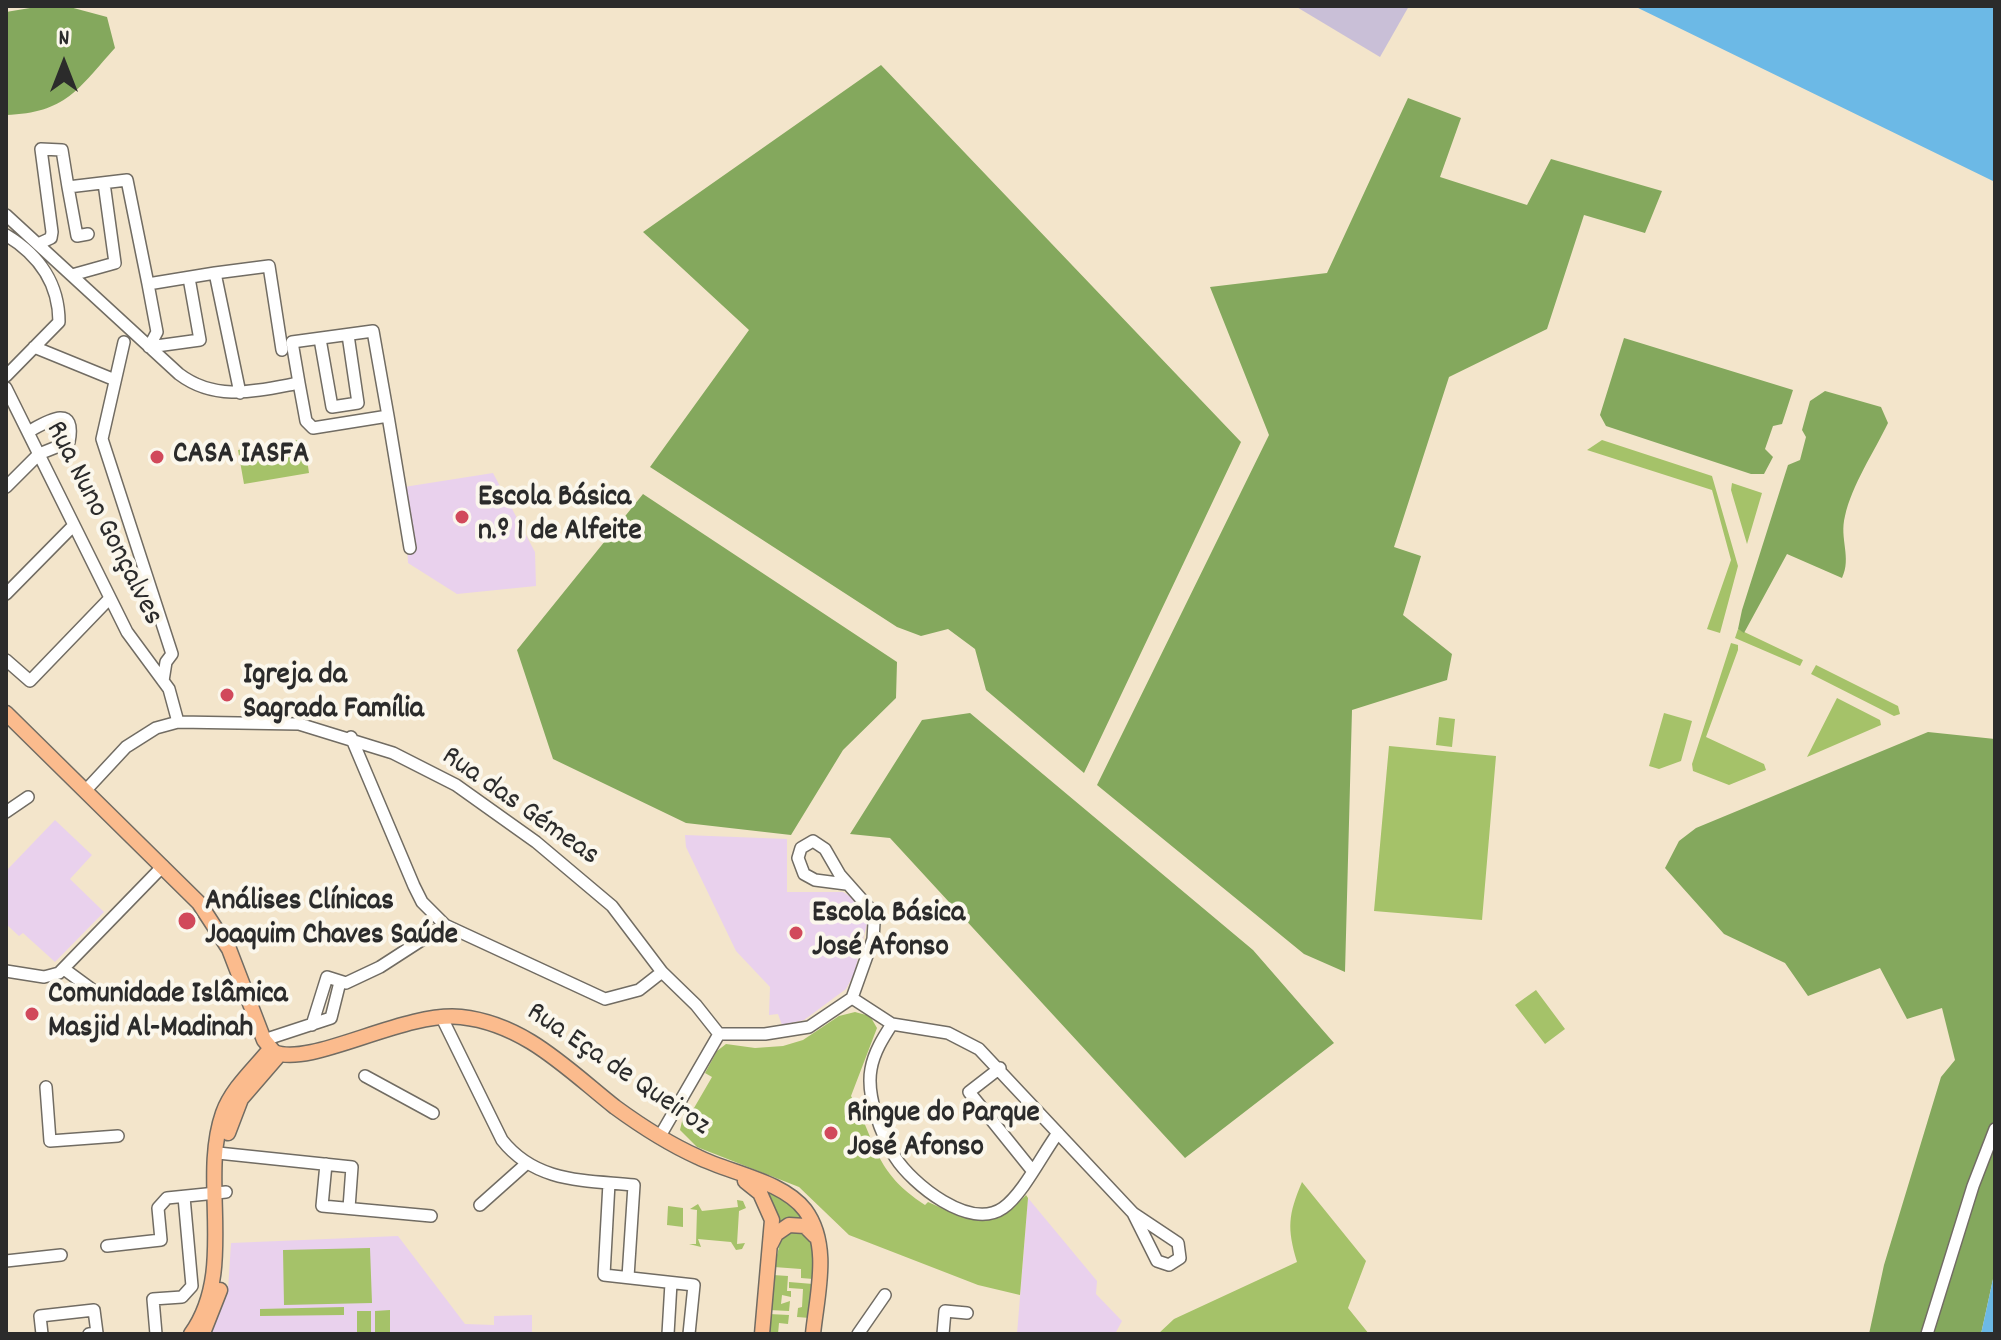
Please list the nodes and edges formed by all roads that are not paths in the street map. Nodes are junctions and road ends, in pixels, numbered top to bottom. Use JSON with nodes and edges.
{"nodes":[{"id":1,"x":104,"y":183,"type":"junction"},
{"id":2,"x":68,"y":187,"type":"junction"},
{"id":3,"x":6,"y":215,"type":"edge"},
{"id":4,"x":88,"y":234,"type":"dead end"},
{"id":5,"x":6,"y":235,"type":"edge"},
{"id":6,"x":38,"y":244,"type":"junction"},
{"id":7,"x":215,"y":273,"type":"junction"},
{"id":8,"x":72,"y":275,"type":"junction"},
{"id":9,"x":189,"y":278,"type":"junction"},
{"id":10,"x":148,"y":284,"type":"junction"},
{"id":11,"x":348,"y":335,"type":"junction"},
{"id":12,"x":320,"y":339,"type":"junction"},
{"id":13,"x":124,"y":342,"type":"dead end"},
{"id":14,"x":34,"y":347,"type":"junction"},
{"id":15,"x":149,"y":347,"type":"junction"},
{"id":16,"x":282,"y":350,"type":"dead end"},
{"id":17,"x":6,"y":376,"type":"edge"},
{"id":18,"x":115,"y":380,"type":"junction"},
{"id":19,"x":299,"y":383,"type":"junction"},
{"id":20,"x":6,"y":388,"type":"edge"},
{"id":21,"x":240,"y":393,"type":"junction"},
{"id":22,"x":388,"y":416,"type":"junction"},
{"id":23,"x":28,"y":432,"type":"junction"},
{"id":24,"x":39,"y":454,"type":"junction"},
{"id":25,"x":6,"y":487,"type":"edge"},
{"id":26,"x":74,"y":525,"type":"junction"},
{"id":27,"x":410,"y":548,"type":"dead end"},
{"id":28,"x":6,"y":594,"type":"edge"},
{"id":29,"x":110,"y":598,"type":"junction"},
{"id":30,"x":6,"y":660,"type":"edge"},
{"id":31,"x":163,"y":681,"type":"junction"},
{"id":32,"x":6,"y":713,"type":"edge"},
{"id":33,"x":182,"y":722,"type":"junction"},
{"id":34,"x":351,"y":737,"type":"junction"},
{"id":35,"x":86,"y":790,"type":"junction"},
{"id":36,"x":28,"y":797,"type":"dead end"},
{"id":37,"x":6,"y":812,"type":"edge"},
{"id":38,"x":163,"y":866,"type":"junction"},
{"id":39,"x":846,"y":884,"type":"junction"},
{"id":40,"x":445,"y":925,"type":"junction"},
{"id":41,"x":64,"y":969,"type":"junction"},
{"id":42,"x":6,"y":971,"type":"edge"},
{"id":43,"x":662,"y":972,"type":"junction"},
{"id":44,"x":94,"y":991,"type":"dead end"},
{"id":45,"x":852,"y":998,"type":"junction"},
{"id":46,"x":441,"y":1016,"type":"junction"},
{"id":47,"x":892,"y":1024,"type":"junction"},
{"id":48,"x":719,"y":1034,"type":"junction"},
{"id":49,"x":271,"y":1048,"type":"junction"},
{"id":50,"x":1000,"y":1068,"type":"junction"},
{"id":51,"x":365,"y":1076,"type":"dead end"},
{"id":52,"x":46,"y":1087,"type":"dead end"},
{"id":53,"x":433,"y":1113,"type":"dead end"},
{"id":54,"x":1995,"y":1129,"type":"edge"},
{"id":55,"x":1058,"y":1133,"type":"junction"},
{"id":56,"x":118,"y":1136,"type":"dead end"},
{"id":57,"x":660,"y":1136,"type":"junction"},
{"id":58,"x":222,"y":1154,"type":"junction"},
{"id":59,"x":326,"y":1164,"type":"junction"},
{"id":60,"x":526,"y":1164,"type":"junction"},
{"id":61,"x":1031,"y":1169,"type":"junction"},
{"id":62,"x":738,"y":1176,"type":"junction"},
{"id":63,"x":609,"y":1183,"type":"junction"},
{"id":64,"x":221,"y":1192,"type":"junction"},
{"id":65,"x":184,"y":1197,"type":"junction"},
{"id":66,"x":480,"y":1205,"type":"dead end"},
{"id":67,"x":349,"y":1208,"type":"junction"},
{"id":68,"x":1133,"y":1213,"type":"junction"},
{"id":69,"x":431,"y":1216,"type":"dead end"},
{"id":70,"x":771,"y":1244,"type":"junction"},
{"id":71,"x":819,"y":1244,"type":"junction"},
{"id":72,"x":107,"y":1246,"type":"dead end"},
{"id":73,"x":61,"y":1255,"type":"dead end"},
{"id":74,"x":6,"y":1261,"type":"edge"},
{"id":75,"x":628,"y":1277,"type":"junction"},
{"id":76,"x":671,"y":1283,"type":"junction"},
{"id":77,"x":885,"y":1295,"type":"dead end"},
{"id":78,"x":967,"y":1313,"type":"dead end"},
{"id":79,"x":42,"y":1334,"type":"edge"},
{"id":80,"x":89,"y":1334,"type":"edge"},
{"id":81,"x":156,"y":1334,"type":"edge"},
{"id":82,"x":191,"y":1334,"type":"edge"},
{"id":83,"x":202,"y":1334,"type":"edge"},
{"id":84,"x":668,"y":1334,"type":"edge"},
{"id":85,"x":689,"y":1334,"type":"edge"},
{"id":86,"x":762,"y":1334,"type":"edge"},
{"id":87,"x":813,"y":1334,"type":"edge"},
{"id":88,"x":858,"y":1334,"type":"edge"},
{"id":89,"x":943,"y":1334,"type":"edge"},
{"id":90,"x":1927,"y":1334,"type":"edge"}],
"edges":[{"from":1,"to":2,"type":"street"},
{"from":1,"to":8,"type":"street"},
{"from":1,"to":10,"type":"street"},
{"from":2,"to":4,"type":"street"},
{"from":2,"to":6,"type":"street"},
{"from":3,"to":6,"type":"street"},
{"from":5,"to":14,"type":"street"},
{"from":6,"to":8,"type":"street"},
{"from":7,"to":9,"type":"street"},
{"from":7,"to":16,"type":"street"},
{"from":7,"to":21,"type":"street"},
{"from":8,"to":15,"type":"street"},
{"from":9,"to":10,"type":"street"},
{"from":9,"to":15,"type":"street"},
{"from":10,"to":15,"type":"street"},
{"from":11,"to":12,"type":"street"},
{"from":11,"to":12,"type":"street"},
{"from":11,"to":22,"type":"street"},
{"from":12,"to":19,"type":"street"},
{"from":13,"to":18,"type":"street"},
{"from":14,"to":17,"type":"street"},
{"from":14,"to":18,"type":"street"},
{"from":15,"to":21,"type":"street"},
{"from":18,"to":31,"type":"street"},
{"from":19,"to":21,"type":"street"},
{"from":19,"to":22,"type":"street"},
{"from":20,"to":23,"type":"street","name":"Rua Nuno Gonçalves"},
{"from":22,"to":27,"type":"street"},
{"from":23,"to":24,"type":"street","name":"Rua Nuno Gonçalves"},
{"from":23,"to":24,"type":"street"},
{"from":24,"to":25,"type":"street"},
{"from":24,"to":26,"type":"street","name":"Rua Nuno Gonçalves"},
{"from":26,"to":28,"type":"street"},
{"from":26,"to":29,"type":"street","name":"Rua Nuno Gonçalves"},
{"from":29,"to":30,"type":"street"},
{"from":29,"to":31,"type":"street","name":"Rua Nuno Gonçalves"},
{"from":31,"to":33,"type":"street","name":"Rua Nuno Gonçalves"},
{"from":32,"to":35,"type":"main road"},
{"from":33,"to":34,"type":"street","name":"Rua das Gémeas"},
{"from":33,"to":35,"type":"street"},
{"from":34,"to":40,"type":"street"},
{"from":34,"to":43,"type":"street","name":"Rua das Gémeas"},
{"from":35,"to":38,"type":"main road"},
{"from":36,"to":37,"type":"street"},
{"from":38,"to":41,"type":"street"},
{"from":38,"to":49,"type":"main road"},
{"from":39,"to":39,"type":"street"},
{"from":39,"to":45,"type":"street"},
{"from":40,"to":43,"type":"street"},
{"from":40,"to":49,"type":"street"},
{"from":41,"to":42,"type":"street"},
{"from":41,"to":44,"type":"street"},
{"from":43,"to":48,"type":"street","name":"Rua das Gémeas"},
{"from":45,"to":47,"type":"street"},
{"from":45,"to":48,"type":"street"},
{"from":46,"to":49,"type":"main road","name":"Rua Eça de Queiroz"},
{"from":46,"to":57,"type":"main road","name":"Rua Eça de Queiroz"},
{"from":46,"to":60,"type":"street"},
{"from":47,"to":50,"type":"street"},
{"from":47,"to":61,"type":"street"},
{"from":48,"to":57,"type":"street"},
{"from":49,"to":58,"type":"main road"},
{"from":50,"to":55,"type":"street"},
{"from":50,"to":61,"type":"street"},
{"from":51,"to":53,"type":"street"},
{"from":52,"to":56,"type":"street"},
{"from":54,"to":90,"type":"street"},
{"from":55,"to":61,"type":"street"},
{"from":55,"to":68,"type":"street"},
{"from":57,"to":62,"type":"main road","name":"Rua Eça de Queiroz"},
{"from":58,"to":59,"type":"street"},
{"from":58,"to":64,"type":"main road"},
{"from":59,"to":67,"type":"street"},
{"from":59,"to":67,"type":"street"},
{"from":60,"to":63,"type":"street"},
{"from":60,"to":66,"type":"street"},
{"from":62,"to":70,"type":"main road"},
{"from":62,"to":71,"type":"main road"},
{"from":63,"to":75,"type":"street"},
{"from":63,"to":75,"type":"street"},
{"from":64,"to":65,"type":"street"},
{"from":64,"to":82,"type":"main road"},
{"from":64,"to":83,"type":"main road"},
{"from":65,"to":72,"type":"street"},
{"from":65,"to":81,"type":"street"},
{"from":67,"to":69,"type":"street"},
{"from":68,"to":68,"type":"street"},
{"from":70,"to":71,"type":"main road"},
{"from":70,"to":86,"type":"main road"},
{"from":71,"to":87,"type":"main road"},
{"from":73,"to":74,"type":"street"},
{"from":75,"to":76,"type":"street"},
{"from":76,"to":84,"type":"street"},
{"from":76,"to":85,"type":"street"},
{"from":77,"to":88,"type":"street"},
{"from":78,"to":89,"type":"street"},
{"from":79,"to":80,"type":"street"}]}
